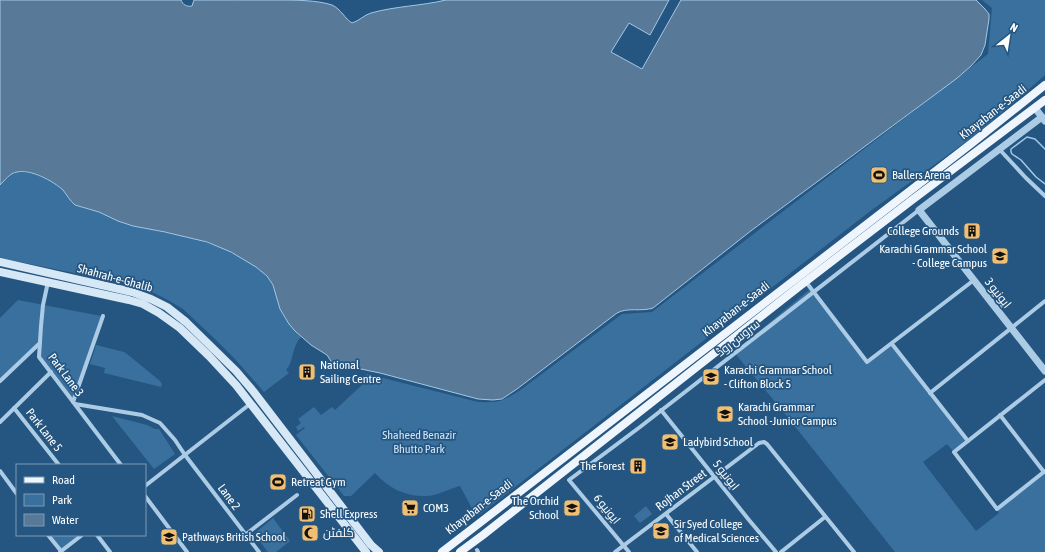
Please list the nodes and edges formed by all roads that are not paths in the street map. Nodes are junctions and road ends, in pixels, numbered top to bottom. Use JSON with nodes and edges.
{"nodes":[{"id":1,"x":1045,"y":85,"type":"edge"},
{"id":2,"x":1045,"y":100,"type":"edge"},
{"id":3,"x":1035,"y":108,"type":"junction"},
{"id":4,"x":1044,"y":119,"type":"edge"},
{"id":5,"x":1000,"y":150,"type":"junction"},
{"id":6,"x":1045,"y":196,"type":"edge"},
{"id":7,"x":919,"y":210,"type":"junction"},
{"id":8,"x":0,"y":262,"type":"edge"},
{"id":9,"x":0,"y":272,"type":"edge"},
{"id":10,"x":974,"y":280,"type":"junction"},
{"id":11,"x":805,"y":281,"type":"junction"},
{"id":12,"x":48,"y":282,"type":"junction"},
{"id":13,"x":813,"y":292,"type":"junction"},
{"id":14,"x":1045,"y":301,"type":"edge"},
{"id":15,"x":103,"y":316,"type":"dead end"},
{"id":16,"x":1012,"y":328,"type":"junction"},
{"id":17,"x":40,"y":342,"type":"junction"},
{"id":18,"x":892,"y":344,"type":"junction"},
{"id":19,"x":1045,"y":371,"type":"edge"},
{"id":20,"x":51,"y":372,"type":"junction"},
{"id":21,"x":242,"y":379,"type":"junction"},
{"id":22,"x":1045,"y":380,"type":"edge"},
{"id":23,"x":0,"y":381,"type":"edge"},
{"id":24,"x":235,"y":384,"type":"junction"},
{"id":25,"x":249,"y":386,"type":"junction"},
{"id":26,"x":242,"y":392,"type":"junction"},
{"id":27,"x":930,"y":393,"type":"junction"},
{"id":28,"x":74,"y":403,"type":"junction"},
{"id":29,"x":251,"y":403,"type":"junction"},
{"id":30,"x":14,"y":408,"type":"junction"},
{"id":31,"x":661,"y":410,"type":"junction"},
{"id":32,"x":1000,"y":415,"type":"junction"},
{"id":33,"x":0,"y":422,"type":"edge"},
{"id":34,"x":968,"y":441,"type":"junction"},
{"id":35,"x":185,"y":455,"type":"junction"},
{"id":36,"x":58,"y":464,"type":"edge"},
{"id":37,"x":120,"y":464,"type":"edge"},
{"id":38,"x":0,"y":471,"type":"edge"},
{"id":39,"x":1045,"y":472,"type":"edge"},
{"id":40,"x":715,"y":477,"type":"junction"},
{"id":41,"x":569,"y":480,"type":"joint"},
{"id":42,"x":146,"y":485,"type":"edge"},
{"id":43,"x":16,"y":493,"type":"edge"},
{"id":44,"x":298,"y":495,"type":"dead end"},
{"id":45,"x":146,"y":497,"type":"edge"},
{"id":46,"x":666,"y":514,"type":"junction"},
{"id":47,"x":825,"y":517,"type":"junction"},
{"id":48,"x":245,"y":535,"type":"junction"},
{"id":49,"x":49,"y":536,"type":"edge"},
{"id":50,"x":81,"y":536,"type":"edge"},
{"id":51,"x":98,"y":536,"type":"edge"},
{"id":52,"x":624,"y":546,"type":"junction"},
{"id":53,"x":60,"y":552,"type":"edge"},
{"id":54,"x":110,"y":552,"type":"edge"},
{"id":55,"x":187,"y":552,"type":"edge"},
{"id":56,"x":259,"y":552,"type":"edge"},
{"id":57,"x":366,"y":552,"type":"edge"},
{"id":58,"x":379,"y":552,"type":"edge"},
{"id":59,"x":442,"y":552,"type":"edge"},
{"id":60,"x":460,"y":552,"type":"edge"},
{"id":61,"x":615,"y":552,"type":"edge"},
{"id":62,"x":629,"y":552,"type":"edge"},
{"id":63,"x":697,"y":552,"type":"edge"},
{"id":64,"x":776,"y":552,"type":"edge"},
{"id":65,"x":781,"y":552,"type":"edge"},
{"id":66,"x":854,"y":552,"type":"edge"}],
"edges":[{"from":1,"to":59,"type":"main road","name":"Khayaban-e-Saadi"},
{"from":2,"to":3,"type":"main road","name":"Khayaban-e-Saadi"},
{"from":3,"to":4,"type":"street"},
{"from":3,"to":11,"type":"main road","name":"Khayaban-e-Saadi"},
{"from":4,"to":5,"type":"street"},
{"from":5,"to":6,"type":"street"},
{"from":5,"to":7,"type":"street"},
{"from":7,"to":10,"type":"street","name":"ایونیو 3"},
{"from":7,"to":13,"type":"street","name":"سروس روڈ"},
{"from":8,"to":21,"type":"main road","name":"Shahrah-e-Ghalib"},
{"from":9,"to":12,"type":"main road","name":"Shahrah-e-Ghalib"},
{"from":10,"to":16,"type":"street","name":"ایونیو 3"},
{"from":10,"to":18,"type":"street"},
{"from":11,"to":13,"type":"street"},
{"from":11,"to":60,"type":"main road","name":"Khayaban-e-Saadi"},
{"from":12,"to":17,"type":"street","name":"Park Lane 3"},
{"from":12,"to":24,"type":"main road","name":"Shahrah-e-Ghalib"},
{"from":13,"to":18,"type":"street"},
{"from":13,"to":31,"type":"street","name":"سروس روڈ"},
{"from":14,"to":16,"type":"street"},
{"from":15,"to":28,"type":"street"},
{"from":16,"to":19,"type":"street","name":"ایونیو 3"},
{"from":16,"to":27,"type":"street"},
{"from":17,"to":20,"type":"street","name":"Park Lane 3"},
{"from":17,"to":23,"type":"street"},
{"from":18,"to":27,"type":"street"},
{"from":20,"to":28,"type":"street","name":"Park Lane 3"},
{"from":20,"to":30,"type":"street"},
{"from":21,"to":24,"type":"main road"},
{"from":21,"to":25,"type":"main road","name":"Shahrah-e-Ghalib"},
{"from":22,"to":32,"type":"street"},
{"from":24,"to":26,"type":"main road","name":"Shahrah-e-Ghalib"},
{"from":25,"to":26,"type":"main road"},
{"from":25,"to":58,"type":"main road"},
{"from":26,"to":29,"type":"main road","name":"Shahrah-e-Ghalib"},
{"from":27,"to":34,"type":"street"},
{"from":28,"to":35,"type":"street","name":"Lane 2"},
{"from":28,"to":37,"type":"street","name":"Park Lane 3"},
{"from":29,"to":35,"type":"street"},
{"from":29,"to":57,"type":"main road"},
{"from":30,"to":33,"type":"street"},
{"from":30,"to":36,"type":"street","name":"Park Lane 5"},
{"from":31,"to":40,"type":"street","name":"ایونیو 5"},
{"from":31,"to":41,"type":"street","name":"سروس روڈ"},
{"from":32,"to":34,"type":"street"},
{"from":32,"to":39,"type":"street"},
{"from":34,"to":39,"type":"street"},
{"from":35,"to":42,"type":"street"},
{"from":35,"to":48,"type":"street","name":"Lane 2"},
{"from":38,"to":43,"type":"street"},
{"from":40,"to":46,"type":"street","name":"Rojhan Street"},
{"from":40,"to":47,"type":"street","name":"Rojhan Street"},
{"from":40,"to":64,"type":"street","name":"ایونیو 5"},
{"from":41,"to":52,"type":"street","name":"ایونیو 6"},
{"from":44,"to":48,"type":"street"},
{"from":45,"to":55,"type":"street"},
{"from":46,"to":52,"type":"street","name":"Rojhan Street"},
{"from":46,"to":63,"type":"street"},
{"from":47,"to":65,"type":"street"},
{"from":47,"to":66,"type":"street"},
{"from":48,"to":56,"type":"street","name":"Lane 2"},
{"from":49,"to":53,"type":"street"},
{"from":50,"to":53,"type":"street"},
{"from":51,"to":54,"type":"street"},
{"from":52,"to":61,"type":"street","name":"Rojhan Street"},
{"from":52,"to":62,"type":"street","name":"ایونیو 6"}]}
